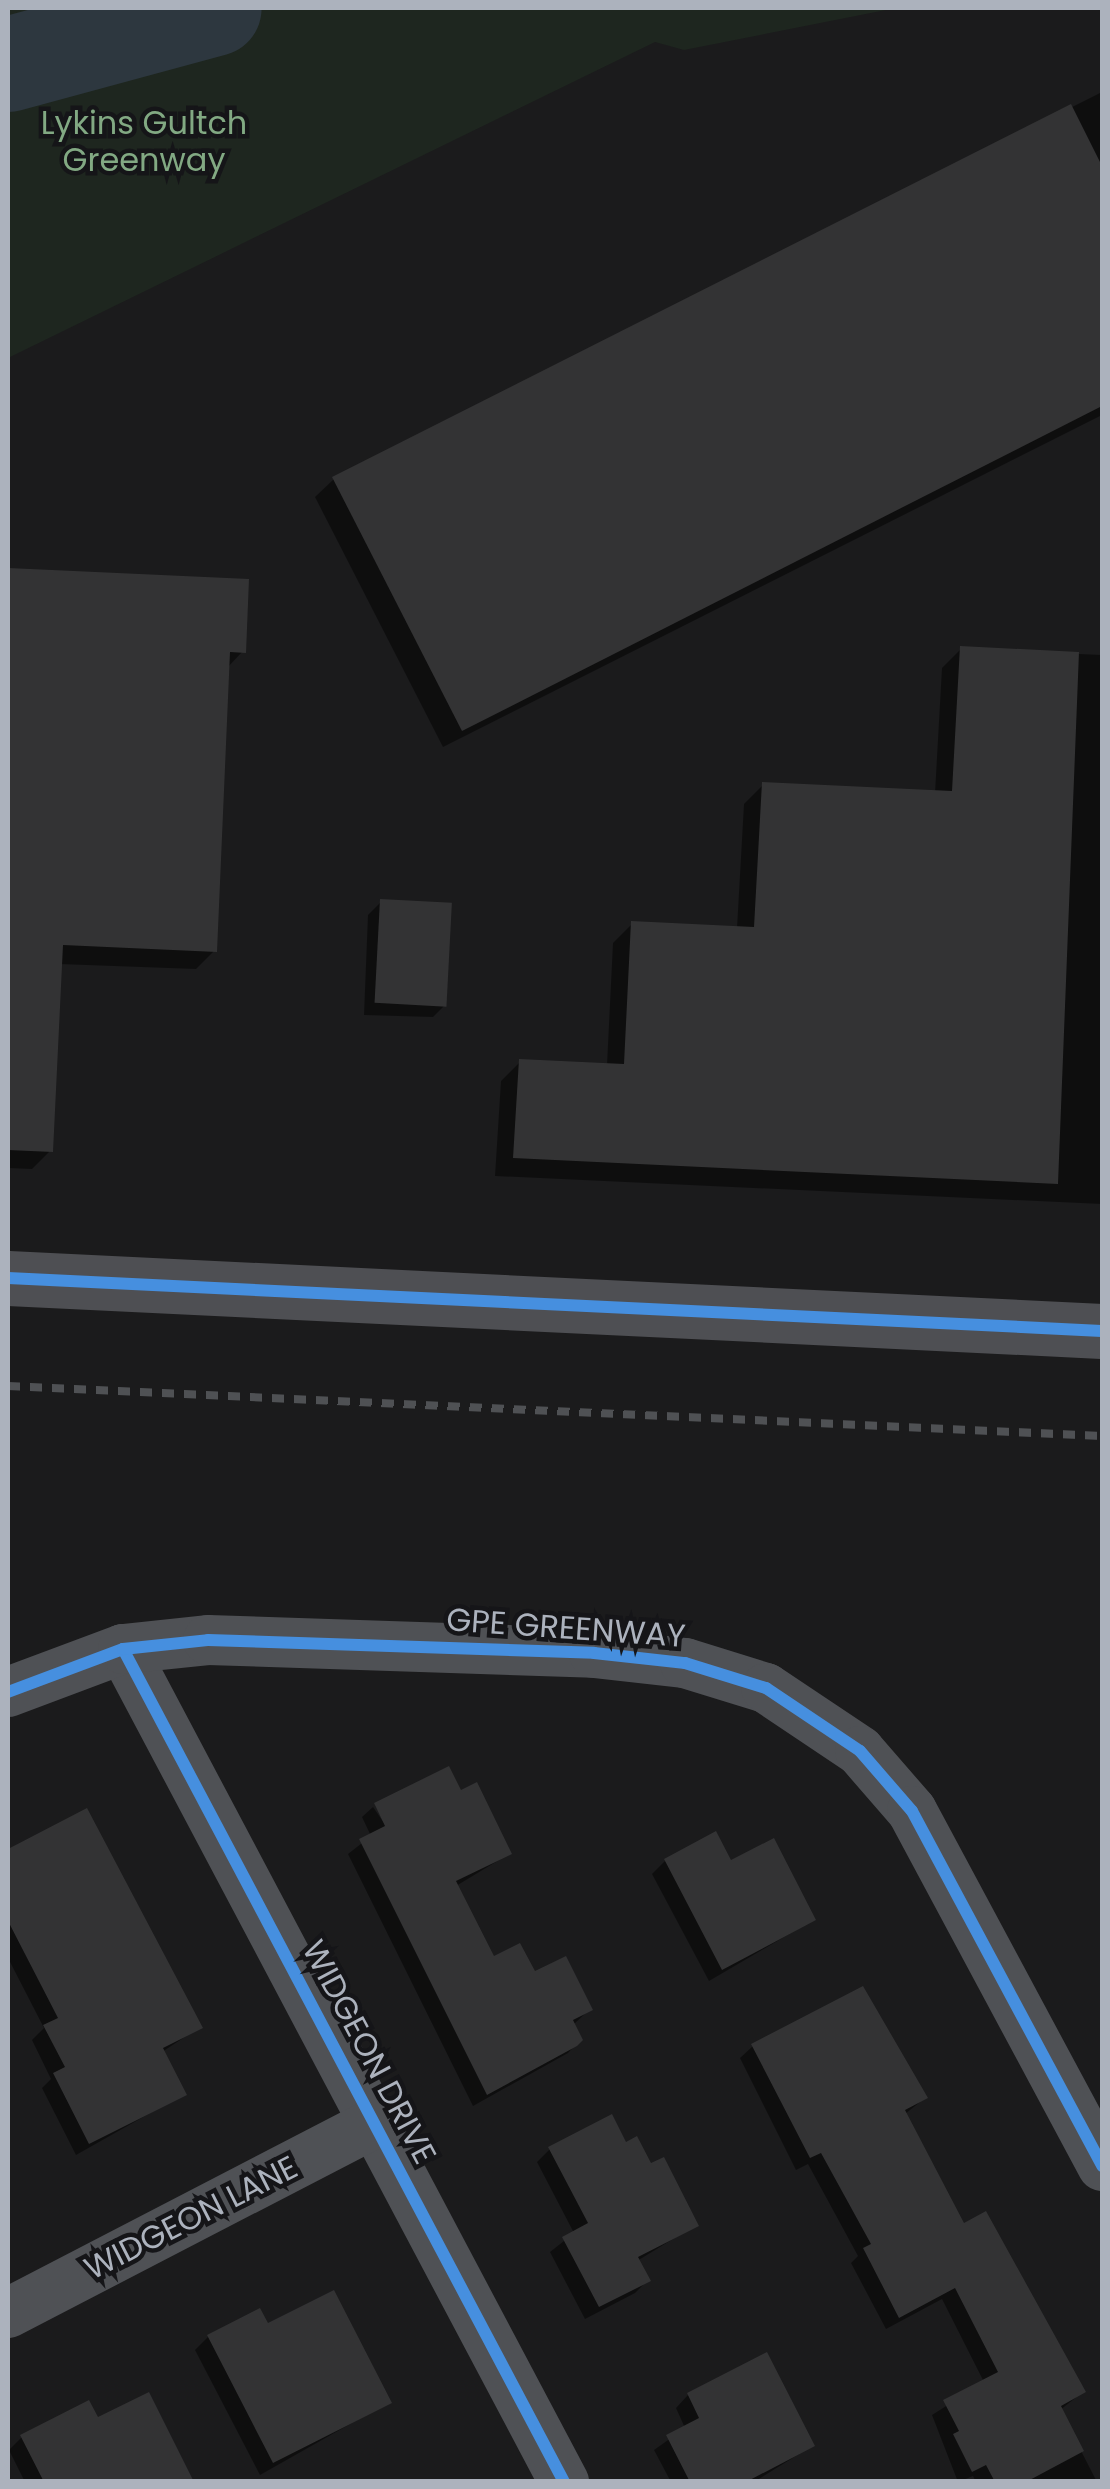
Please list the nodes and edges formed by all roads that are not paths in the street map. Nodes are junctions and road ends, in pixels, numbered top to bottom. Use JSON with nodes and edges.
{"nodes":[{"id":1,"x":8,"y":1278,"type":"edge"},
{"id":2,"x":1102,"y":1331,"type":"edge"},
{"id":3,"x":123,"y":1648,"type":"junction"},
{"id":4,"x":8,"y":1692,"type":"edge"},
{"id":5,"x":375,"y":2123,"type":"junction"},
{"id":6,"x":1102,"y":2166,"type":"edge"},
{"id":7,"x":8,"y":2313,"type":"edge"},
{"id":8,"x":564,"y":2482,"type":"edge"}],
"edges":[{"from":1,"to":2,"type":"street"},
{"from":3,"to":4,"type":"street","name":"GPE GREENWAY"},
{"from":3,"to":5,"type":"street","name":"WIDGEON DRIVE"},
{"from":3,"to":6,"type":"street","name":"GPE GREENWAY"},
{"from":5,"to":7,"type":"street","name":"WIDGEON LANE"},
{"from":5,"to":8,"type":"street","name":"WIDGEON DRIVE"}]}
